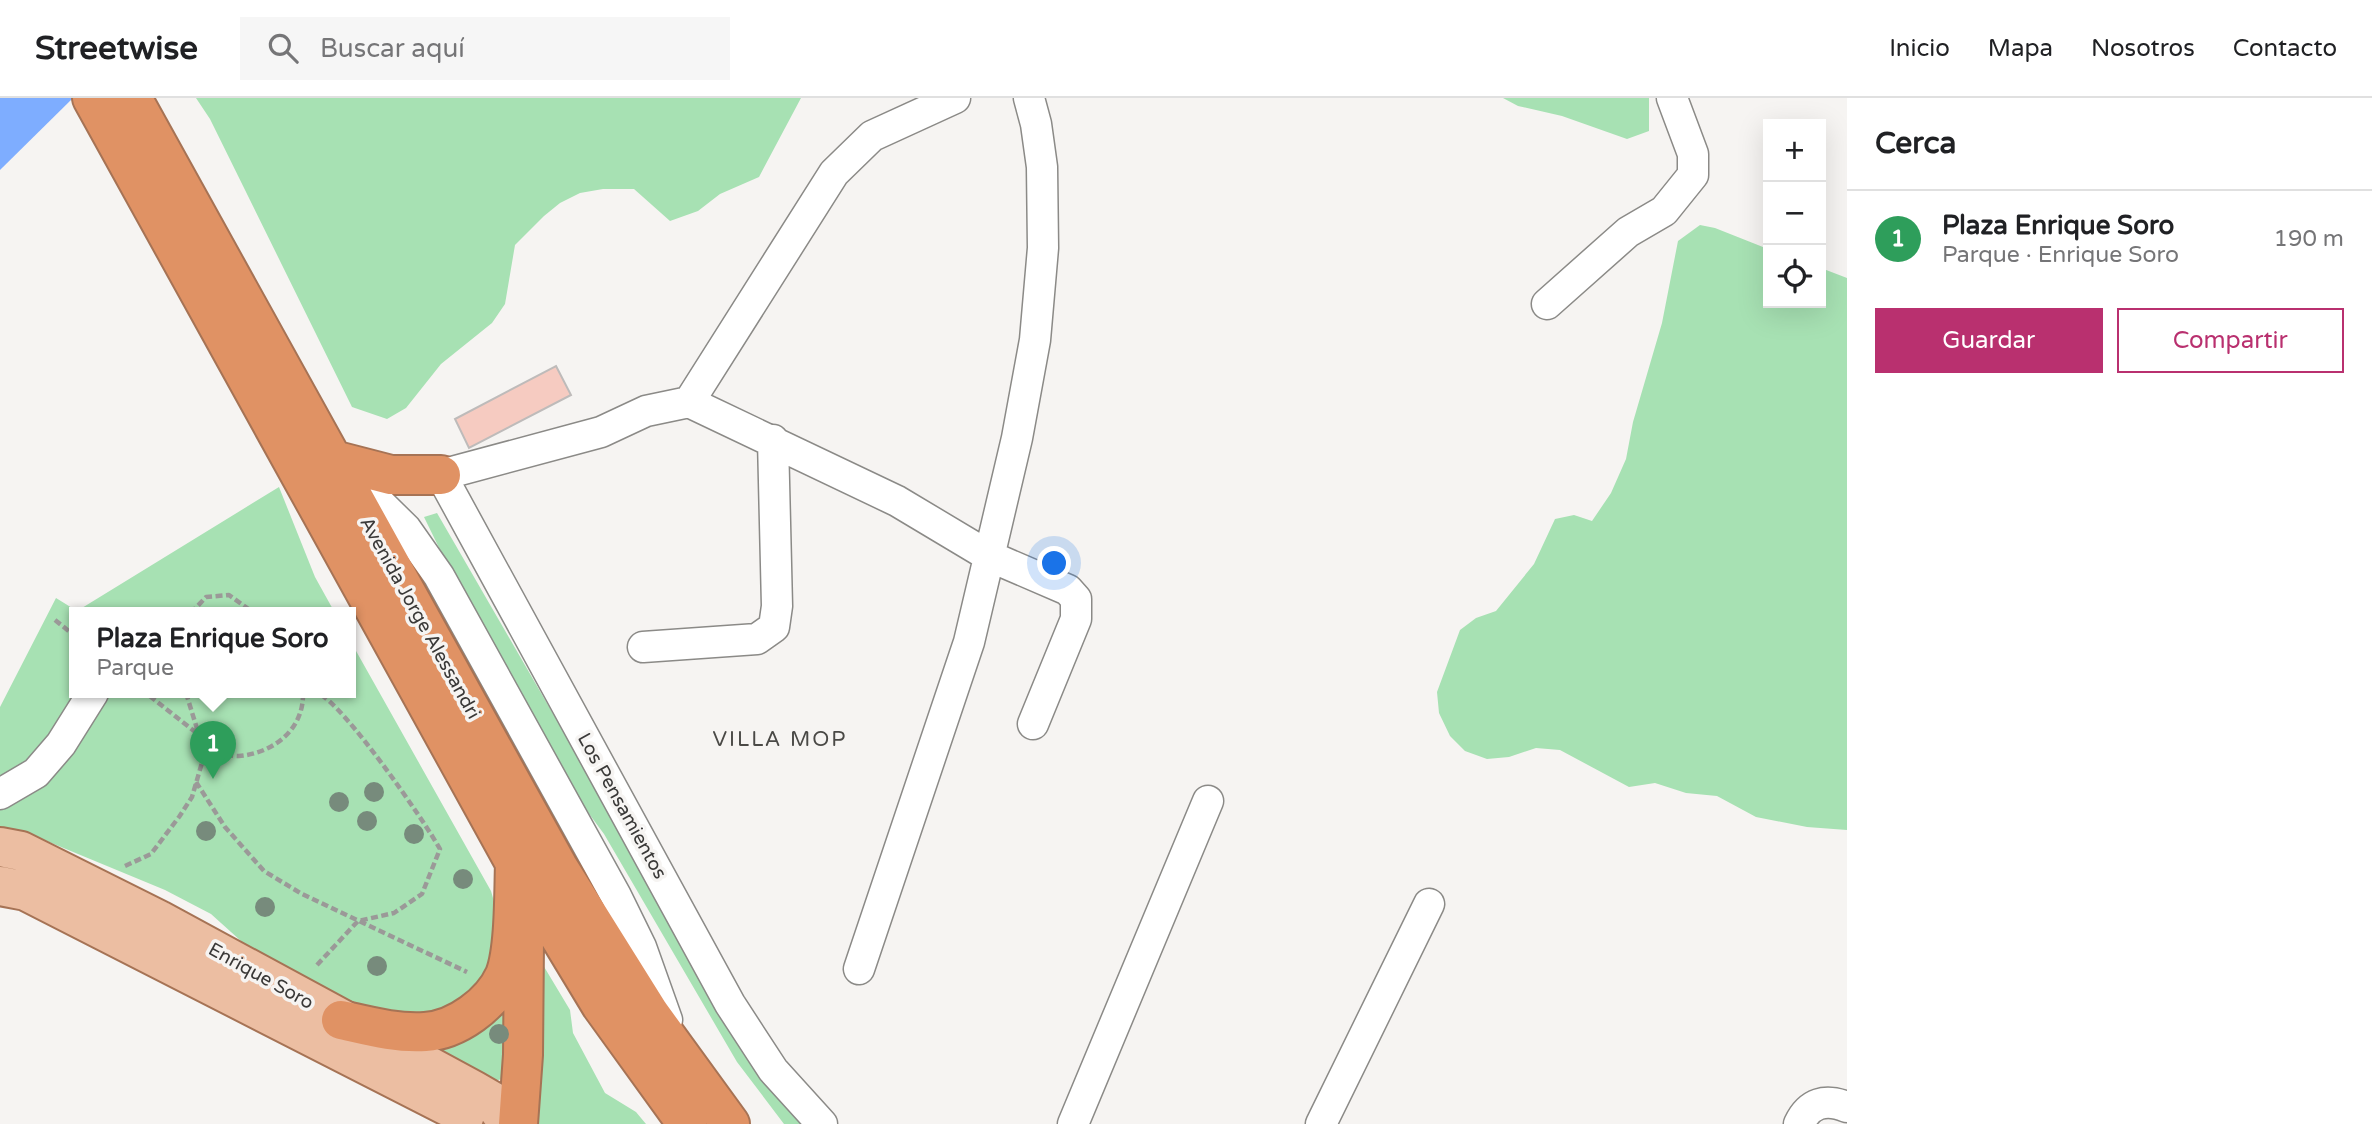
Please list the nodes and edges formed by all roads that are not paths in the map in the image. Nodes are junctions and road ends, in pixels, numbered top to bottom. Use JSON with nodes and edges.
{"nodes":[{"id":1,"x":92,"y":98,"type":"edge"},
{"id":2,"x":132,"y":98,"type":"edge"},
{"id":3,"x":955,"y":98,"type":"edge"},
{"id":4,"x":1029,"y":98,"type":"edge"},
{"id":5,"x":1672,"y":98,"type":"edge"},
{"id":6,"x":1547,"y":304,"type":"dead end"},
{"id":7,"x":689,"y":402,"type":"junction"},
{"id":8,"x":292,"y":423,"type":"junction"},
{"id":9,"x":773,"y":440,"type":"junction"},
{"id":10,"x":333,"y":460,"type":"junction"},
{"id":11,"x":441,"y":475,"type":"junction"},
{"id":12,"x":989,"y":556,"type":"junction"},
{"id":13,"x":643,"y":647,"type":"dead end"},
{"id":14,"x":90,"y":698,"type":"edge"},
{"id":15,"x":1033,"y":724,"type":"dead end"},
{"id":16,"x":0,"y":794,"type":"edge"},
{"id":17,"x":1208,"y":801,"type":"dead end"},
{"id":18,"x":0,"y":847,"type":"edge"},
{"id":19,"x":515,"y":863,"type":"junction"},
{"id":20,"x":0,"y":886,"type":"edge"},
{"id":21,"x":1429,"y":904,"type":"dead end"},
{"id":22,"x":859,"y":970,"type":"dead end"},
{"id":23,"x":341,"y":1020,"type":"junction"},
{"id":24,"x":1847,"y":1107,"type":"edge"},
{"id":25,"x":484,"y":1124,"type":"edge"},
{"id":26,"x":509,"y":1124,"type":"edge"},
{"id":27,"x":518,"y":1124,"type":"edge"},
{"id":28,"x":687,"y":1124,"type":"edge"},
{"id":29,"x":730,"y":1124,"type":"edge"},
{"id":30,"x":822,"y":1124,"type":"edge"},
{"id":31,"x":1073,"y":1124,"type":"edge"},
{"id":32,"x":1321,"y":1124,"type":"edge"},
{"id":33,"x":1798,"y":1124,"type":"edge"}],
"edges":[{"from":1,"to":8,"type":"highway","name":"Avenida Jorge Alessandri"},
{"from":2,"to":8,"type":"highway","name":"Avenida Jorge Alessandri"},
{"from":3,"to":7,"type":"street"},
{"from":4,"to":12,"type":"street"},
{"from":5,"to":6,"type":"street"},
{"from":7,"to":9,"type":"street"},
{"from":7,"to":11,"type":"street"},
{"from":8,"to":10,"type":"highway","name":"Avenida Jorge Alessandri"},
{"from":8,"to":19,"type":"highway","name":"Avenida Jorge Alessandri"},
{"from":9,"to":12,"type":"street"},
{"from":9,"to":13,"type":"street"},
{"from":10,"to":11,"type":"highway"},
{"from":10,"to":29,"type":"highway","name":"Avenida Jorge Alessandri"},
{"from":11,"to":30,"type":"street","name":"Los Pensamientos"},
{"from":12,"to":15,"type":"street"},
{"from":12,"to":22,"type":"street"},
{"from":14,"to":16,"type":"street"},
{"from":17,"to":31,"type":"street"},
{"from":18,"to":23,"type":"main road","name":"Enrique Soro"},
{"from":19,"to":23,"type":"highway"},
{"from":19,"to":27,"type":"highway"},
{"from":19,"to":28,"type":"highway","name":"Avenida Jorge Alessandri"},
{"from":20,"to":25,"type":"main road","name":"Enrique Soro"},
{"from":21,"to":32,"type":"street"},
{"from":23,"to":26,"type":"main road","name":"Enrique Soro"},
{"from":24,"to":33,"type":"street"}]}
